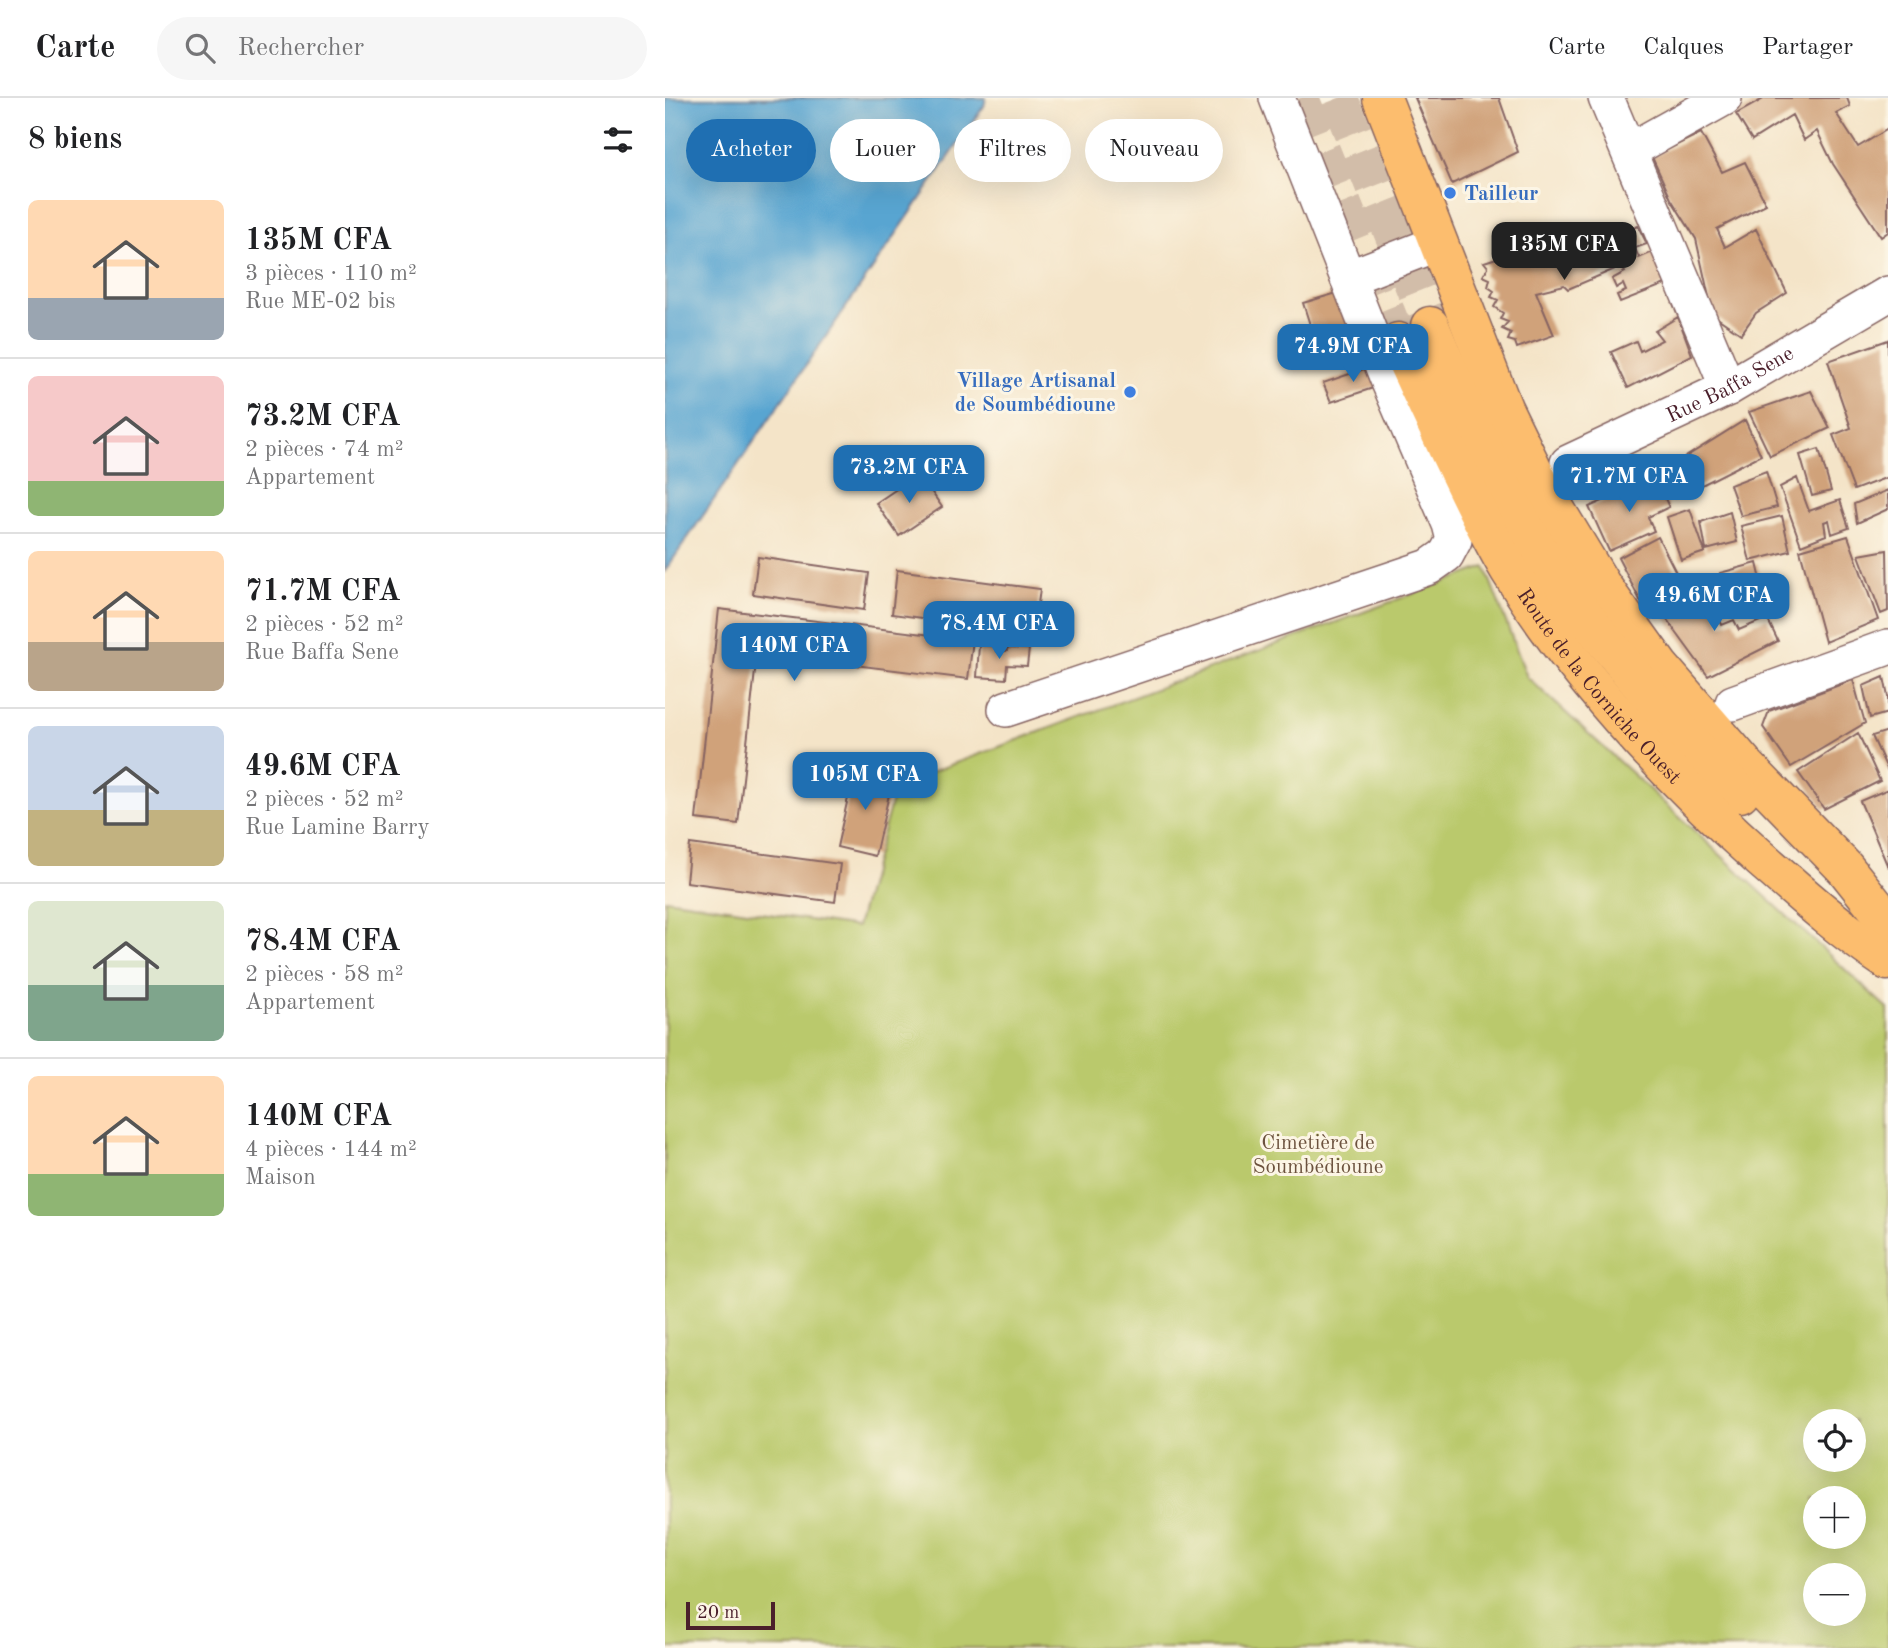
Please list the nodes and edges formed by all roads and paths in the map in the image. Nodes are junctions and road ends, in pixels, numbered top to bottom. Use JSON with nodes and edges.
{"nodes":[{"id":1,"x":1277,"y":98,"type":"edge"},
{"id":2,"x":1382,"y":98,"type":"edge"},
{"id":3,"x":1607,"y":98,"type":"edge"},
{"id":4,"x":1724,"y":98,"type":"edge"},
{"id":5,"x":1629,"y":152,"type":"junction"},
{"id":6,"x":1439,"y":243,"type":"junction"},
{"id":7,"x":1348,"y":278,"type":"junction"},
{"id":8,"x":1888,"y":294,"type":"edge"},
{"id":9,"x":1728,"y":388,"type":"junction"},
{"id":10,"x":1568,"y":463,"type":"dead end"},
{"id":11,"x":1888,"y":647,"type":"edge"},
{"id":12,"x":1733,"y":703,"type":"dead end"},
{"id":13,"x":1006,"y":709,"type":"dead end"},
{"id":14,"x":1888,"y":922,"type":"edge"},
{"id":15,"x":1888,"y":961,"type":"edge"}],
"edges":[{"from":1,"to":7,"type":"street"},
{"from":2,"to":6,"type":"highway"},
{"from":3,"to":5,"type":"street"},
{"from":4,"to":5,"type":"street"},
{"from":5,"to":9,"type":"street"},
{"from":6,"to":7,"type":"street"},
{"from":6,"to":14,"type":"highway"},
{"from":7,"to":13,"type":"street"},
{"from":8,"to":9,"type":"street","name":"Rue Baffa Sene"},
{"from":9,"to":10,"type":"street","name":"Rue Baffa Sene"},
{"from":11,"to":12,"type":"street"},
{"from":14,"to":15,"type":"highway","name":"Route de la Corniche Ouest"}]}
